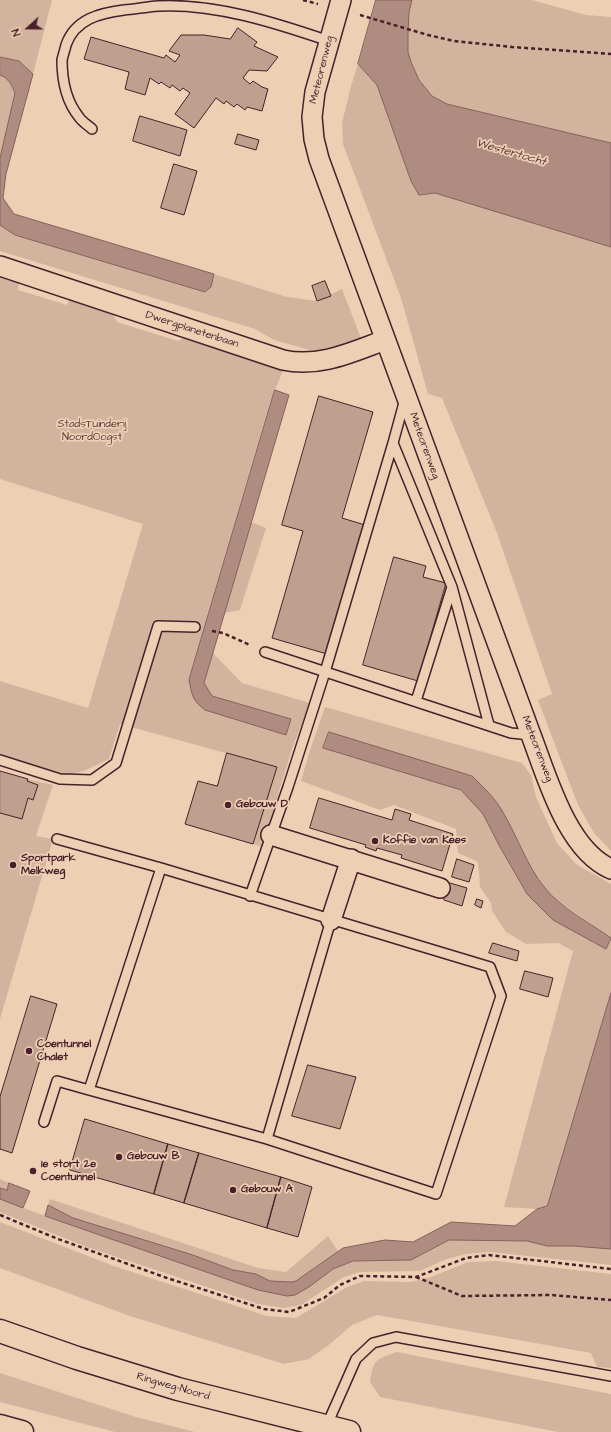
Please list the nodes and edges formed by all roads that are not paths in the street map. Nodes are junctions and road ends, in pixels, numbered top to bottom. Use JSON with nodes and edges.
{"nodes":[{"id":1,"x":341,"y":0,"type":"edge"},
{"id":2,"x":329,"y":41,"type":"junction"},
{"id":3,"x":92,"y":129,"type":"dead end"},
{"id":4,"x":0,"y":266,"type":"edge"},
{"id":5,"x":386,"y":340,"type":"junction"},
{"id":6,"x":406,"y":396,"type":"junction"},
{"id":7,"x":393,"y":443,"type":"junction"},
{"id":8,"x":452,"y":587,"type":"junction"},
{"id":9,"x":195,"y":627,"type":"dead end"},
{"id":10,"x":265,"y":652,"type":"road end"},
{"id":11,"x":325,"y":672,"type":"junction"},
{"id":12,"x":416,"y":701,"type":"junction"},
{"id":13,"x":489,"y":725,"type":"junction"},
{"id":14,"x":531,"y":735,"type":"junction"},
{"id":15,"x":0,"y":760,"type":"edge"},
{"id":16,"x":271,"y":835,"type":"junction"},
{"id":17,"x":57,"y":839,"type":"dead end"},
{"id":18,"x":351,"y":859,"type":"junction"},
{"id":19,"x":161,"y":868,"type":"junction"},
{"id":20,"x":611,"y":869,"type":"edge"},
{"id":21,"x":440,"y":888,"type":"dead end"},
{"id":22,"x":250,"y":896,"type":"junction"},
{"id":23,"x":331,"y":920,"type":"junction"},
{"id":24,"x":89,"y":1090,"type":"junction"},
{"id":25,"x":44,"y":1122,"type":"dead end"},
{"id":26,"x":266,"y":1140,"type":"junction"},
{"id":27,"x":0,"y":1331,"type":"edge"},
{"id":28,"x":611,"y":1376,"type":"edge"},
{"id":29,"x":0,"y":1426,"type":"edge"},
{"id":30,"x":326,"y":1427,"type":"junction"},
{"id":31,"x":22,"y":1432,"type":"edge"},
{"id":32,"x":350,"y":1432,"type":"edge"}],
"edges":[{"from":1,"to":2,"type":"street","name":"Meteorenweg"},
{"from":2,"to":3,"type":"lane"},
{"from":2,"to":5,"type":"street","name":"Meteorenweg"},
{"from":4,"to":5,"type":"street","name":"Dwergplanetenbaan"},
{"from":5,"to":6,"type":"street","name":"Meteorenweg"},
{"from":6,"to":7,"type":"lane"},
{"from":6,"to":14,"type":"street","name":"Meteorenweg"},
{"from":7,"to":8,"type":"lane"},
{"from":7,"to":11,"type":"lane"},
{"from":8,"to":12,"type":"lane"},
{"from":8,"to":13,"type":"lane"},
{"from":9,"to":15,"type":"lane"},
{"from":10,"to":11,"type":"lane"},
{"from":11,"to":12,"type":"lane"},
{"from":11,"to":16,"type":"lane"},
{"from":12,"to":13,"type":"lane"},
{"from":13,"to":14,"type":"lane"},
{"from":14,"to":20,"type":"street","name":"Meteorenweg"},
{"from":16,"to":18,"type":"street"},
{"from":16,"to":22,"type":"lane"},
{"from":17,"to":19,"type":"lane"},
{"from":18,"to":21,"type":"street"},
{"from":18,"to":23,"type":"street"},
{"from":19,"to":22,"type":"lane"},
{"from":19,"to":24,"type":"lane"},
{"from":22,"to":23,"type":"lane"},
{"from":23,"to":26,"type":"lane"},
{"from":23,"to":26,"type":"lane"},
{"from":24,"to":25,"type":"lane"},
{"from":24,"to":26,"type":"lane"},
{"from":27,"to":30,"type":"highway","name":"Ringweg-Noord"},
{"from":28,"to":30,"type":"lane"},
{"from":29,"to":31,"type":"highway"},
{"from":30,"to":32,"type":"highway","name":"Ringweg-Noord"}]}
